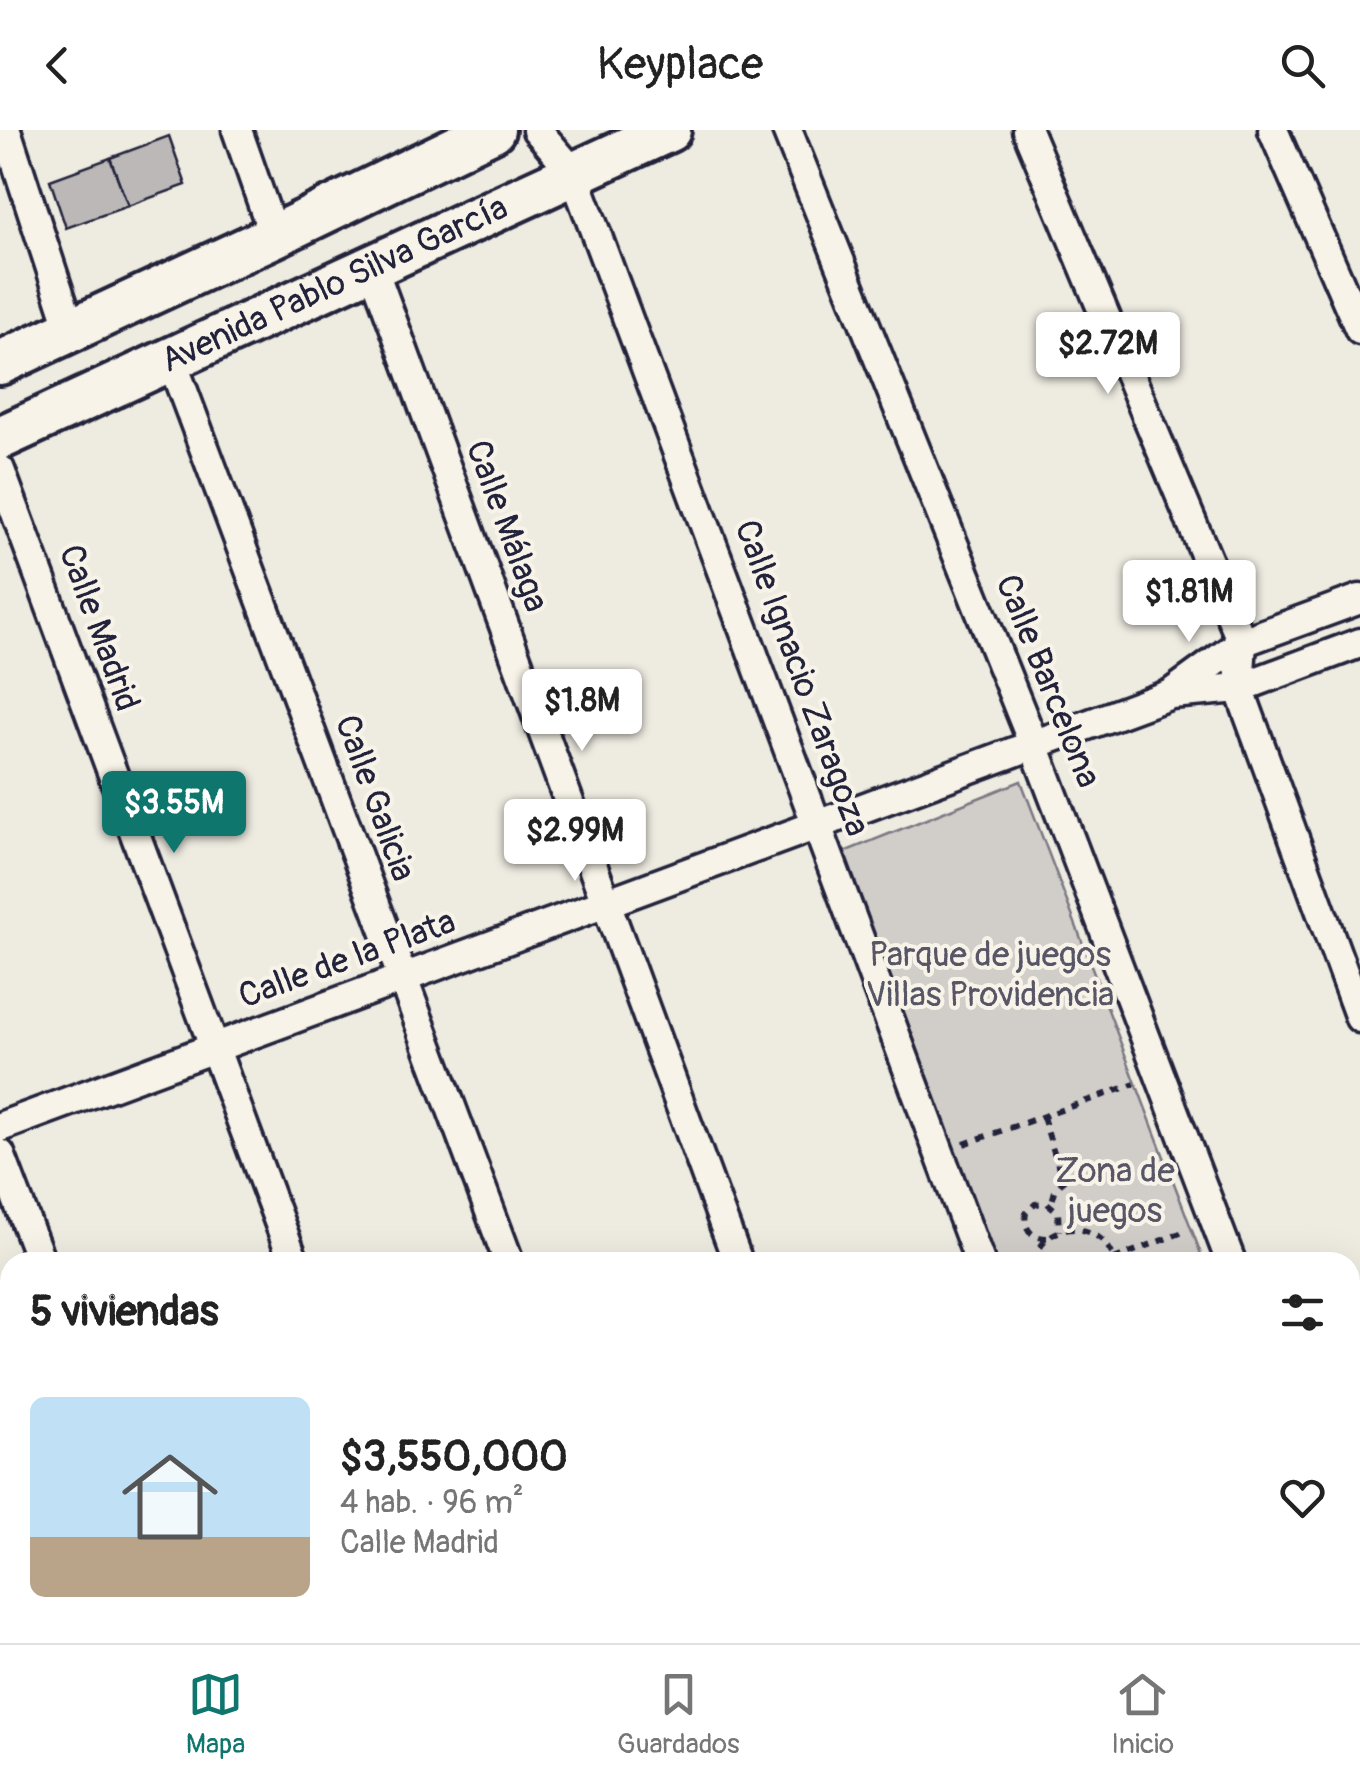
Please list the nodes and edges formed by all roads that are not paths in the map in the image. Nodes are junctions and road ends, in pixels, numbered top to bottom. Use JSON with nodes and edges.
{"nodes":[{"id":1,"x":6,"y":130,"type":"edge"},
{"id":2,"x":237,"y":130,"type":"edge"},
{"id":3,"x":493,"y":130,"type":"edge"},
{"id":4,"x":537,"y":130,"type":"edge"},
{"id":5,"x":669,"y":130,"type":"edge"},
{"id":6,"x":786,"y":130,"type":"edge"},
{"id":7,"x":1027,"y":130,"type":"edge"},
{"id":8,"x":1273,"y":130,"type":"edge"},
{"id":9,"x":573,"y":172,"type":"junction"},
{"id":10,"x":274,"y":236,"type":"junction"},
{"id":11,"x":372,"y":266,"type":"junction"},
{"id":12,"x":71,"y":330,"type":"junction"},
{"id":13,"x":1360,"y":330,"type":"edge"},
{"id":14,"x":171,"y":359,"type":"junction"},
{"id":15,"x":0,"y":363,"type":"edge"},
{"id":16,"x":0,"y":438,"type":"edge"},
{"id":17,"x":0,"y":470,"type":"edge"},
{"id":18,"x":1360,"y":599,"type":"edge"},
{"id":19,"x":1242,"y":642,"type":"junction"},
{"id":20,"x":1360,"y":642,"type":"edge"},
{"id":21,"x":1239,"y":688,"type":"junction"},
{"id":22,"x":1171,"y":694,"type":"junction"},
{"id":23,"x":1034,"y":745,"type":"junction"},
{"id":24,"x":817,"y":825,"type":"junction"},
{"id":25,"x":606,"y":903,"type":"junction"},
{"id":26,"x":403,"y":978,"type":"junction"},
{"id":27,"x":1360,"y":1018,"type":"edge"},
{"id":28,"x":214,"y":1048,"type":"junction"},
{"id":29,"x":0,"y":1128,"type":"edge"},
{"id":30,"x":0,"y":1154,"type":"edge"},
{"id":31,"x":36,"y":1252,"type":"edge"},
{"id":32,"x":290,"y":1252,"type":"edge"},
{"id":33,"x":505,"y":1252,"type":"edge"},
{"id":34,"x":734,"y":1252,"type":"edge"},
{"id":35,"x":976,"y":1252,"type":"edge"},
{"id":36,"x":1226,"y":1252,"type":"edge"}],
"edges":[{"from":1,"to":12,"type":"street"},
{"from":2,"to":10,"type":"street"},
{"from":3,"to":10,"type":"main road","name":"Avenida Pablo Silva García"},
{"from":4,"to":9,"type":"street","name":"Calle Ignacio Zaragoza"},
{"from":5,"to":9,"type":"main road","name":"Avenida Pablo Silva García"},
{"from":6,"to":23,"type":"street","name":"Calle Barcelona"},
{"from":7,"to":19,"type":"street"},
{"from":8,"to":13,"type":"street"},
{"from":9,"to":11,"type":"main road","name":"Avenida Pablo Silva García"},
{"from":9,"to":24,"type":"street","name":"Calle Ignacio Zaragoza"},
{"from":10,"to":12,"type":"main road","name":"Avenida Pablo Silva García"},
{"from":11,"to":14,"type":"main road","name":"Avenida Pablo Silva García"},
{"from":11,"to":25,"type":"street","name":"Calle Málaga"},
{"from":12,"to":15,"type":"main road","name":"Avenida Pablo Silva García"},
{"from":14,"to":16,"type":"main road","name":"Avenida Pablo Silva García"},
{"from":14,"to":26,"type":"street","name":"Calle Galicia"},
{"from":17,"to":28,"type":"street","name":"Calle Madrid"},
{"from":18,"to":19,"type":"street","name":"Calle de la Plata"},
{"from":19,"to":21,"type":"street"},
{"from":19,"to":22,"type":"street","name":"Calle de la Plata"},
{"from":20,"to":21,"type":"street","name":"Calle de la Plata"},
{"from":21,"to":22,"type":"street","name":"Calle de la Plata"},
{"from":21,"to":27,"type":"street"},
{"from":22,"to":23,"type":"street","name":"Calle de la Plata"},
{"from":23,"to":24,"type":"street","name":"Calle de la Plata"},
{"from":23,"to":36,"type":"street","name":"Calle Barcelona"},
{"from":24,"to":25,"type":"street","name":"Calle de la Plata"},
{"from":24,"to":35,"type":"street","name":"Calle Ignacio Zaragoza"},
{"from":25,"to":26,"type":"street","name":"Calle de la Plata"},
{"from":25,"to":34,"type":"street","name":"Calle Málaga"},
{"from":26,"to":28,"type":"street","name":"Calle de la Plata"},
{"from":26,"to":33,"type":"street","name":"Calle Galicia"},
{"from":28,"to":29,"type":"street","name":"Calle de la Plata"},
{"from":28,"to":32,"type":"street","name":"Calle Madrid"},
{"from":30,"to":31,"type":"street"}]}
